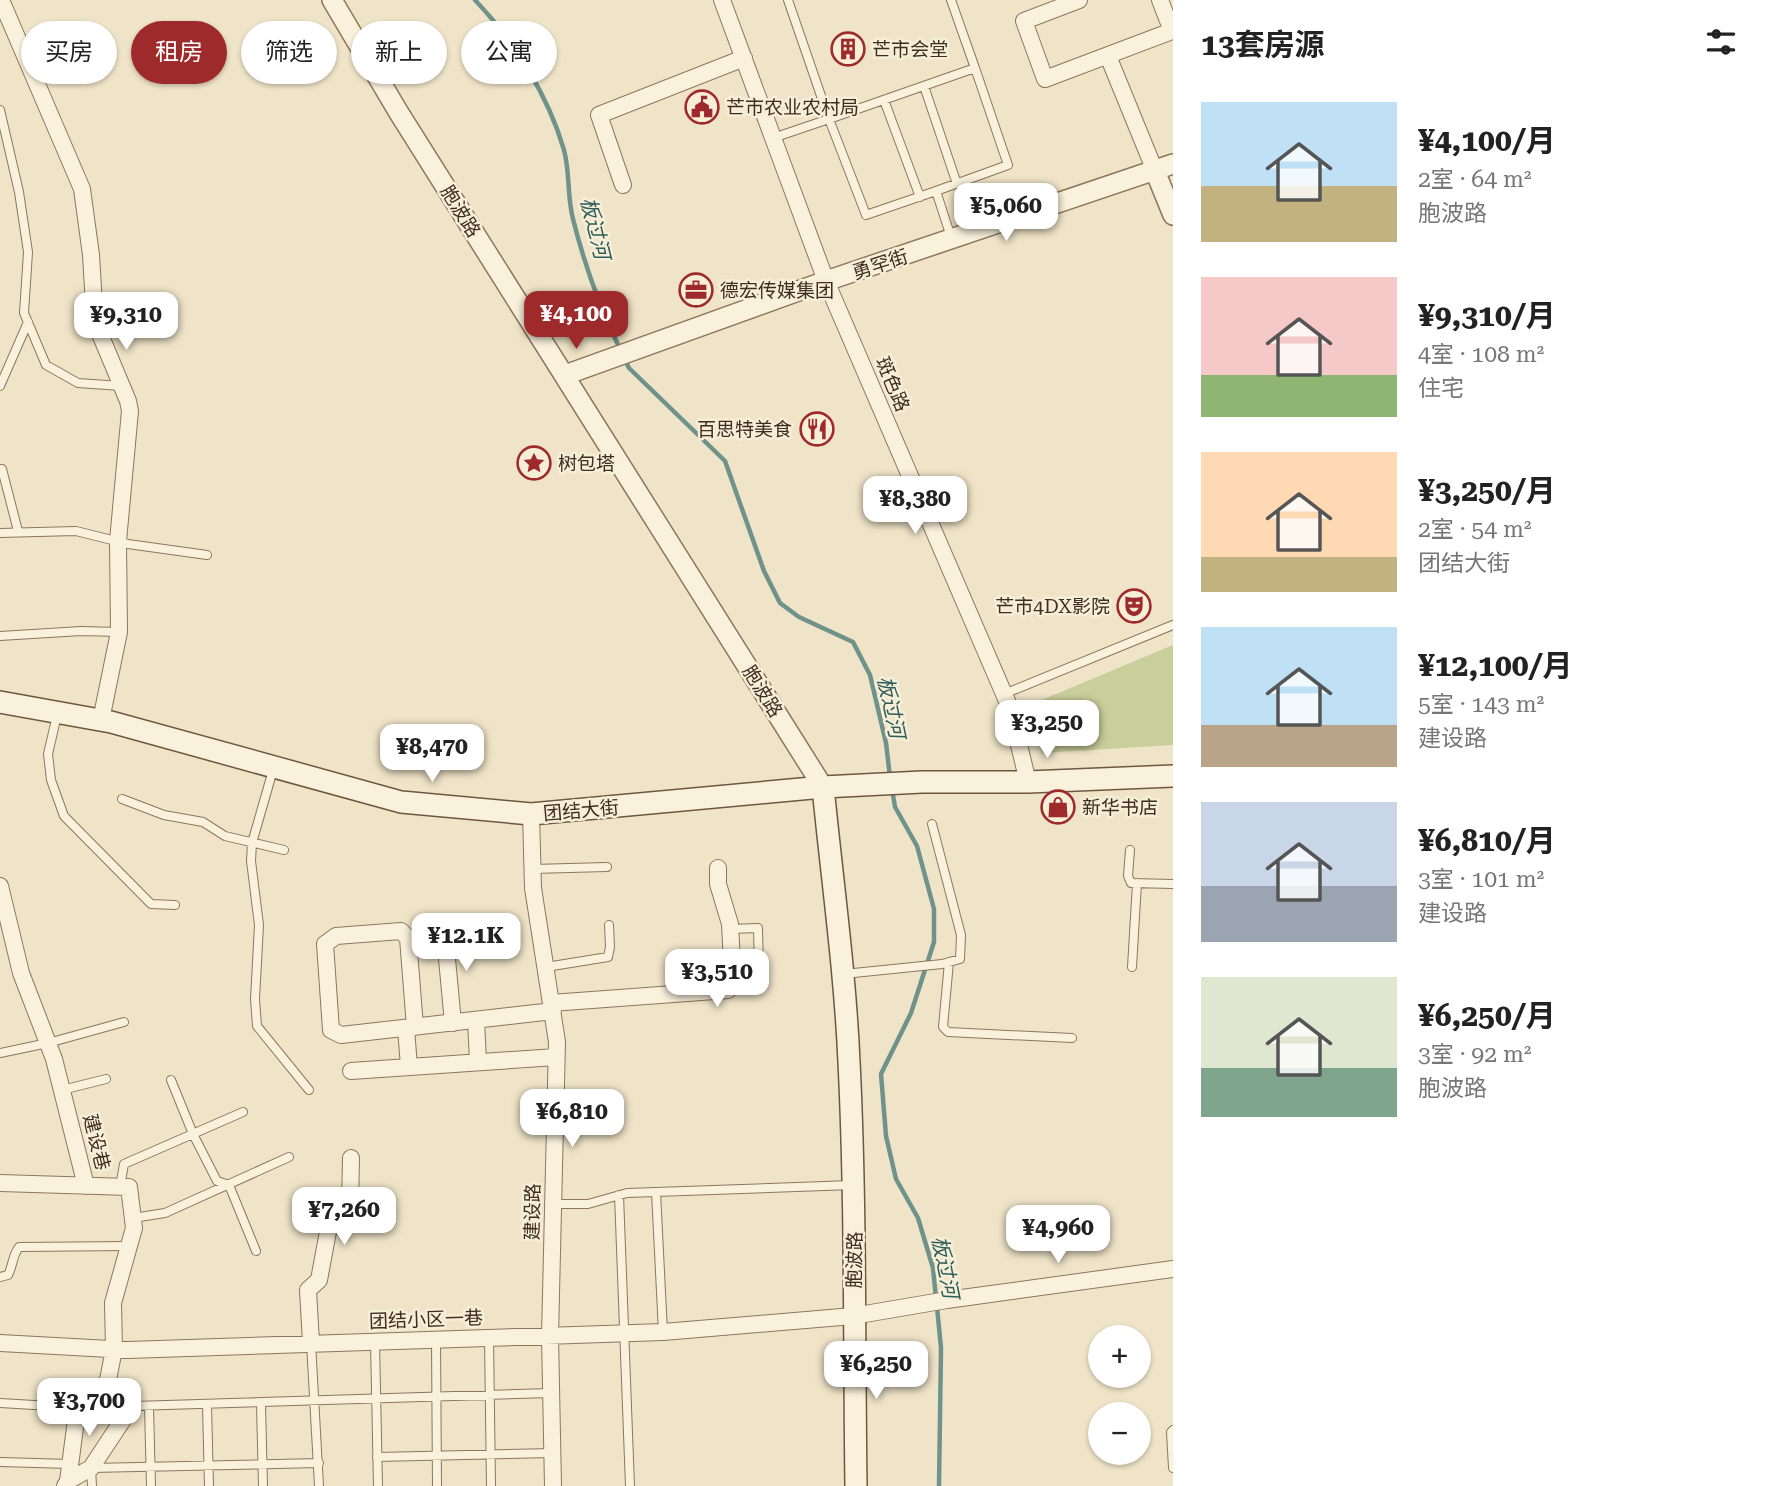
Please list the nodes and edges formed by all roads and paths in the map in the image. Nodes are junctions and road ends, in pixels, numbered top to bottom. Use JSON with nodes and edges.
{"nodes":[{"id":1,"x":1,"y":0,"type":"edge"},
{"id":2,"x":332,"y":0,"type":"edge"},
{"id":3,"x":722,"y":0,"type":"edge"},
{"id":4,"x":788,"y":0,"type":"edge"},
{"id":5,"x":951,"y":0,"type":"edge"},
{"id":6,"x":1079,"y":0,"type":"edge"},
{"id":7,"x":1160,"y":0,"type":"edge"},
{"id":8,"x":1172,"y":30,"type":"edge"},
{"id":9,"x":1108,"y":56,"type":"junction"},
{"id":10,"x":744,"y":58,"type":"junction"},
{"id":11,"x":975,"y":68,"type":"junction"},
{"id":12,"x":924,"y":86,"type":"junction"},
{"id":13,"x":884,"y":100,"type":"junction"},
{"id":14,"x":0,"y":110,"type":"edge"},
{"id":15,"x":829,"y":119,"type":"junction"},
{"id":16,"x":773,"y":138,"type":"junction"},
{"id":17,"x":1164,"y":167,"type":"edge"},
{"id":18,"x":957,"y":184,"type":"junction"},
{"id":19,"x":623,"y":185,"type":"dead end"},
{"id":20,"x":936,"y":191,"type":"junction"},
{"id":21,"x":920,"y":197,"type":"junction"},
{"id":22,"x":1173,"y":215,"type":"edge"},
{"id":23,"x":952,"y":240,"type":"junction"},
{"id":24,"x":826,"y":281,"type":"junction"},
{"id":25,"x":28,"y":322,"type":"junction"},
{"id":26,"x":565,"y":375,"type":"junction"},
{"id":27,"x":0,"y":386,"type":"edge"},
{"id":28,"x":121,"y":386,"type":"junction"},
{"id":29,"x":0,"y":469,"type":"edge"},
{"id":30,"x":18,"y":531,"type":"junction"},
{"id":31,"x":0,"y":533,"type":"edge"},
{"id":32,"x":118,"y":541,"type":"junction"},
{"id":33,"x":207,"y":555,"type":"dead end"},
{"id":34,"x":1173,"y":625,"type":"edge"},
{"id":35,"x":119,"y":632,"type":"junction"},
{"id":36,"x":0,"y":636,"type":"edge"},
{"id":37,"x":1004,"y":694,"type":"junction"},
{"id":38,"x":0,"y":702,"type":"edge"},
{"id":39,"x":58,"y":712,"type":"junction"},
{"id":40,"x":101,"y":720,"type":"junction"},
{"id":41,"x":274,"y":767,"type":"junction"},
{"id":42,"x":1173,"y":776,"type":"edge"},
{"id":43,"x":1028,"y":782,"type":"junction"},
{"id":44,"x":823,"y":788,"type":"junction"},
{"id":45,"x":122,"y":799,"type":"dead end"},
{"id":46,"x":531,"y":814,"type":"junction"},
{"id":47,"x":932,"y":824,"type":"dead end"},
{"id":48,"x":252,"y":844,"type":"junction"},
{"id":49,"x":284,"y":850,"type":"dead end"},
{"id":50,"x":1130,"y":850,"type":"dead end"},
{"id":51,"x":607,"y":867,"type":"dead end"},
{"id":52,"x":718,"y":868,"type":"dead end"},
{"id":53,"x":532,"y":869,"type":"junction"},
{"id":54,"x":1137,"y":883,"type":"junction"},
{"id":55,"x":1173,"y":884,"type":"edge"},
{"id":56,"x":0,"y":886,"type":"edge"},
{"id":57,"x":175,"y":905,"type":"dead end"},
{"id":58,"x":609,"y":925,"type":"dead end"},
{"id":59,"x":444,"y":928,"type":"dead end"},
{"id":60,"x":730,"y":929,"type":"junction"},
{"id":61,"x":732,"y":954,"type":"junction"},
{"id":62,"x":674,"y":957,"type":"dead end"},
{"id":63,"x":945,"y":963,"type":"junction"},
{"id":64,"x":545,"y":967,"type":"junction"},
{"id":65,"x":1132,"y":967,"type":"dead end"},
{"id":66,"x":759,"y":970,"type":"dead end"},
{"id":67,"x":841,"y":975,"type":"junction"},
{"id":68,"x":552,"y":1007,"type":"junction"},
{"id":69,"x":476,"y":1020,"type":"junction"},
{"id":70,"x":124,"y":1022,"type":"dead end"},
{"id":71,"x":453,"y":1023,"type":"junction"},
{"id":72,"x":411,"y":1027,"type":"junction"},
{"id":73,"x":1072,"y":1038,"type":"dead end"},
{"id":74,"x":48,"y":1043,"type":"junction"},
{"id":75,"x":0,"y":1053,"type":"edge"},
{"id":76,"x":556,"y":1058,"type":"junction"},
{"id":77,"x":478,"y":1062,"type":"junction"},
{"id":78,"x":409,"y":1067,"type":"junction"},
{"id":79,"x":351,"y":1070,"type":"dead end"},
{"id":80,"x":106,"y":1079,"type":"dead end"},
{"id":81,"x":171,"y":1080,"type":"dead end"},
{"id":82,"x":62,"y":1090,"type":"junction"},
{"id":83,"x":309,"y":1090,"type":"dead end"},
{"id":84,"x":243,"y":1112,"type":"dead end"},
{"id":85,"x":193,"y":1134,"type":"junction"},
{"id":86,"x":289,"y":1157,"type":"dead end"},
{"id":87,"x":351,"y":1157,"type":"dead end"},
{"id":88,"x":0,"y":1183,"type":"edge"},
{"id":89,"x":229,"y":1185,"type":"junction"},
{"id":90,"x":855,"y":1185,"type":"junction"},
{"id":91,"x":86,"y":1186,"type":"junction"},
{"id":92,"x":120,"y":1187,"type":"junction"},
{"id":93,"x":656,"y":1192,"type":"junction"},
{"id":94,"x":620,"y":1195,"type":"junction"},
{"id":95,"x":553,"y":1204,"type":"junction"},
{"id":96,"x":133,"y":1217,"type":"junction"},
{"id":97,"x":130,"y":1246,"type":"junction"},
{"id":98,"x":256,"y":1251,"type":"dead end"},
{"id":99,"x":1173,"y":1269,"type":"edge"},
{"id":100,"x":0,"y":1278,"type":"edge"},
{"id":101,"x":853,"y":1316,"type":"junction"},
{"id":102,"x":663,"y":1332,"type":"junction"},
{"id":103,"x":623,"y":1333,"type":"junction"},
{"id":104,"x":550,"y":1336,"type":"junction"},
{"id":105,"x":489,"y":1338,"type":"junction"},
{"id":106,"x":436,"y":1339,"type":"junction"},
{"id":107,"x":375,"y":1341,"type":"junction"},
{"id":108,"x":0,"y":1343,"type":"edge"},
{"id":109,"x":311,"y":1343,"type":"junction"},
{"id":110,"x":114,"y":1349,"type":"junction"},
{"id":111,"x":551,"y":1393,"type":"junction"},
{"id":112,"x":490,"y":1395,"type":"junction"},
{"id":113,"x":436,"y":1397,"type":"junction"},
{"id":114,"x":376,"y":1399,"type":"junction"},
{"id":115,"x":0,"y":1402,"type":"edge"},
{"id":116,"x":314,"y":1402,"type":"junction"},
{"id":117,"x":261,"y":1404,"type":"junction"},
{"id":118,"x":207,"y":1405,"type":"junction"},
{"id":119,"x":149,"y":1406,"type":"junction"},
{"id":120,"x":85,"y":1408,"type":"junction"},
{"id":121,"x":126,"y":1415,"type":"joint"},
{"id":122,"x":1173,"y":1430,"type":"edge"},
{"id":123,"x":552,"y":1453,"type":"junction"},
{"id":124,"x":491,"y":1454,"type":"junction"},
{"id":125,"x":437,"y":1455,"type":"junction"},
{"id":126,"x":377,"y":1457,"type":"junction"},
{"id":127,"x":0,"y":1462,"type":"edge"},
{"id":128,"x":319,"y":1463,"type":"junction"},
{"id":129,"x":263,"y":1465,"type":"junction"},
{"id":130,"x":208,"y":1466,"type":"junction"},
{"id":131,"x":150,"y":1467,"type":"junction"},
{"id":132,"x":91,"y":1468,"type":"junction"},
{"id":133,"x":1173,"y":1468,"type":"edge"},
{"id":134,"x":67,"y":1477,"type":"edge"},
{"id":135,"x":92,"y":1486,"type":"edge"},
{"id":136,"x":151,"y":1486,"type":"edge"},
{"id":137,"x":208,"y":1486,"type":"edge"},
{"id":138,"x":263,"y":1486,"type":"edge"},
{"id":139,"x":319,"y":1486,"type":"edge"},
{"id":140,"x":378,"y":1486,"type":"edge"},
{"id":141,"x":437,"y":1486,"type":"edge"},
{"id":142,"x":491,"y":1486,"type":"edge"},
{"id":143,"x":553,"y":1486,"type":"edge"},
{"id":144,"x":630,"y":1486,"type":"edge"},
{"id":145,"x":856,"y":1486,"type":"edge"}],
"edges":[{"from":1,"to":28,"type":"street"},
{"from":2,"to":26,"type":"street","name":"胞波路"},
{"from":3,"to":10,"type":"street","name":"斑色路"},
{"from":4,"to":15,"type":"lane"},
{"from":5,"to":11,"type":"lane"},
{"from":6,"to":9,"type":"street"},
{"from":7,"to":8,"type":"street"},
{"from":8,"to":9,"type":"street"},
{"from":9,"to":17,"type":"street"},
{"from":10,"to":16,"type":"street","name":"斑色路"},
{"from":10,"to":19,"type":"street"},
{"from":11,"to":12,"type":"lane"},
{"from":11,"to":18,"type":"lane"},
{"from":12,"to":13,"type":"lane"},
{"from":12,"to":18,"type":"lane"},
{"from":13,"to":15,"type":"lane"},
{"from":13,"to":21,"type":"lane"},
{"from":14,"to":25,"type":"lane"},
{"from":15,"to":16,"type":"lane"},
{"from":15,"to":21,"type":"lane"},
{"from":16,"to":24,"type":"street","name":"斑色路"},
{"from":17,"to":22,"type":"street"},
{"from":17,"to":23,"type":"street","name":"勇罕街"},
{"from":18,"to":20,"type":"lane"},
{"from":20,"to":21,"type":"lane"},
{"from":20,"to":23,"type":"lane"},
{"from":23,"to":24,"type":"street","name":"勇罕街"},
{"from":24,"to":26,"type":"street","name":"勇罕街"},
{"from":24,"to":37,"type":"street","name":"斑色路"},
{"from":25,"to":27,"type":"lane"},
{"from":25,"to":28,"type":"lane"},
{"from":26,"to":44,"type":"street","name":"胞波路"},
{"from":28,"to":32,"type":"street"},
{"from":29,"to":30,"type":"lane"},
{"from":30,"to":31,"type":"lane"},
{"from":30,"to":32,"type":"lane"},
{"from":32,"to":33,"type":"lane"},
{"from":32,"to":35,"type":"street"},
{"from":34,"to":37,"type":"lane"},
{"from":35,"to":36,"type":"lane"},
{"from":35,"to":40,"type":"street"},
{"from":37,"to":43,"type":"street","name":"斑色路"},
{"from":38,"to":39,"type":"main road","name":"团结大街"},
{"from":39,"to":40,"type":"main road","name":"团结大街"},
{"from":39,"to":57,"type":"lane"},
{"from":40,"to":41,"type":"main road","name":"团结大街"},
{"from":41,"to":46,"type":"main road","name":"团结大街"},
{"from":41,"to":48,"type":"lane"},
{"from":42,"to":43,"type":"main road","name":"团结大街"},
{"from":43,"to":44,"type":"main road","name":"团结大街"},
{"from":44,"to":46,"type":"main road","name":"团结大街"},
{"from":44,"to":67,"type":"main road","name":"胞波路"},
{"from":45,"to":48,"type":"lane"},
{"from":46,"to":53,"type":"street","name":"建设路"},
{"from":47,"to":63,"type":"lane"},
{"from":48,"to":49,"type":"lane"},
{"from":48,"to":83,"type":"lane"},
{"from":50,"to":54,"type":"lane"},
{"from":51,"to":53,"type":"lane"},
{"from":52,"to":60,"type":"street"},
{"from":53,"to":64,"type":"street","name":"建设路"},
{"from":54,"to":55,"type":"lane"},
{"from":54,"to":65,"type":"lane"},
{"from":56,"to":74,"type":"street","name":"建设巷"},
{"from":58,"to":64,"type":"lane"},
{"from":59,"to":71,"type":"street"},
{"from":60,"to":61,"type":"street"},
{"from":60,"to":66,"type":"lane"},
{"from":61,"to":62,"type":"lane"},
{"from":61,"to":68,"type":"street"},
{"from":63,"to":67,"type":"lane"},
{"from":63,"to":73,"type":"lane"},
{"from":64,"to":68,"type":"street","name":"建设路"},
{"from":67,"to":90,"type":"main road","name":"胞波路"},
{"from":68,"to":69,"type":"street"},
{"from":68,"to":76,"type":"street","name":"建设路"},
{"from":69,"to":71,"type":"street"},
{"from":69,"to":77,"type":"street"},
{"from":70,"to":74,"type":"lane"},
{"from":71,"to":72,"type":"street"},
{"from":72,"to":72,"type":"street"},
{"from":72,"to":78,"type":"street"},
{"from":74,"to":75,"type":"lane"},
{"from":74,"to":82,"type":"street","name":"建设巷"},
{"from":76,"to":77,"type":"street"},
{"from":76,"to":95,"type":"street","name":"建设路"},
{"from":77,"to":78,"type":"street"},
{"from":78,"to":79,"type":"street"},
{"from":80,"to":82,"type":"lane"},
{"from":81,"to":85,"type":"lane"},
{"from":82,"to":91,"type":"street","name":"建设巷"},
{"from":84,"to":85,"type":"lane"},
{"from":85,"to":89,"type":"lane"},
{"from":85,"to":92,"type":"lane"},
{"from":86,"to":89,"type":"lane"},
{"from":87,"to":109,"type":"street"},
{"from":88,"to":91,"type":"street"},
{"from":89,"to":96,"type":"lane"},
{"from":89,"to":98,"type":"lane"},
{"from":90,"to":93,"type":"lane"},
{"from":90,"to":101,"type":"main road","name":"胞波路"},
{"from":91,"to":92,"type":"street","name":"建设巷"},
{"from":92,"to":96,"type":"street","name":"建设巷"},
{"from":93,"to":94,"type":"lane"},
{"from":93,"to":102,"type":"lane"},
{"from":94,"to":95,"type":"lane"},
{"from":94,"to":103,"type":"lane"},
{"from":95,"to":104,"type":"street","name":"建设路"},
{"from":96,"to":97,"type":"street","name":"建设巷"},
{"from":97,"to":100,"type":"lane"},
{"from":97,"to":110,"type":"street","name":"建设巷"},
{"from":99,"to":101,"type":"street","name":"团结小区一巷"},
{"from":101,"to":102,"type":"street","name":"团结小区一巷"},
{"from":101,"to":145,"type":"main road","name":"胞波路"},
{"from":102,"to":103,"type":"street","name":"团结小区一巷"},
{"from":103,"to":104,"type":"street","name":"团结小区一巷"},
{"from":103,"to":144,"type":"lane"},
{"from":104,"to":105,"type":"street","name":"团结小区一巷"},
{"from":104,"to":111,"type":"street","name":"建设路"},
{"from":105,"to":106,"type":"street","name":"团结小区一巷"},
{"from":105,"to":112,"type":"lane"},
{"from":106,"to":107,"type":"street","name":"团结小区一巷"},
{"from":106,"to":113,"type":"lane"},
{"from":107,"to":109,"type":"street","name":"团结小区一巷"},
{"from":107,"to":114,"type":"lane"},
{"from":108,"to":110,"type":"street","name":"团结小区一巷"},
{"from":109,"to":110,"type":"street","name":"团结小区一巷"},
{"from":109,"to":116,"type":"lane"},
{"from":110,"to":120,"type":"street","name":"建设巷"},
{"from":111,"to":112,"type":"lane"},
{"from":111,"to":123,"type":"street","name":"建设路"},
{"from":112,"to":113,"type":"lane"},
{"from":112,"to":124,"type":"lane"},
{"from":113,"to":114,"type":"lane"},
{"from":113,"to":125,"type":"lane"},
{"from":114,"to":116,"type":"lane"},
{"from":114,"to":126,"type":"lane"},
{"from":115,"to":120,"type":"lane"},
{"from":116,"to":117,"type":"lane"},
{"from":116,"to":128,"type":"lane"},
{"from":117,"to":118,"type":"lane"},
{"from":117,"to":129,"type":"lane"},
{"from":118,"to":119,"type":"lane"},
{"from":118,"to":130,"type":"lane"},
{"from":119,"to":121,"type":"lane"},
{"from":119,"to":131,"type":"lane"},
{"from":120,"to":134,"type":"street","name":"建设巷"},
{"from":121,"to":132,"type":"street"},
{"from":122,"to":133,"type":"lane"},
{"from":123,"to":124,"type":"lane"},
{"from":123,"to":143,"type":"street","name":"建设路"},
{"from":124,"to":125,"type":"lane"},
{"from":124,"to":142,"type":"lane"},
{"from":125,"to":126,"type":"lane"},
{"from":125,"to":141,"type":"lane"},
{"from":126,"to":140,"type":"lane"},
{"from":127,"to":134,"type":"lane"},
{"from":128,"to":129,"type":"lane"},
{"from":128,"to":139,"type":"lane"},
{"from":129,"to":130,"type":"lane"},
{"from":129,"to":138,"type":"lane"},
{"from":130,"to":131,"type":"lane"},
{"from":130,"to":137,"type":"lane"},
{"from":131,"to":132,"type":"lane"},
{"from":131,"to":136,"type":"lane"},
{"from":132,"to":134,"type":"street"},
{"from":132,"to":135,"type":"lane"}]}
